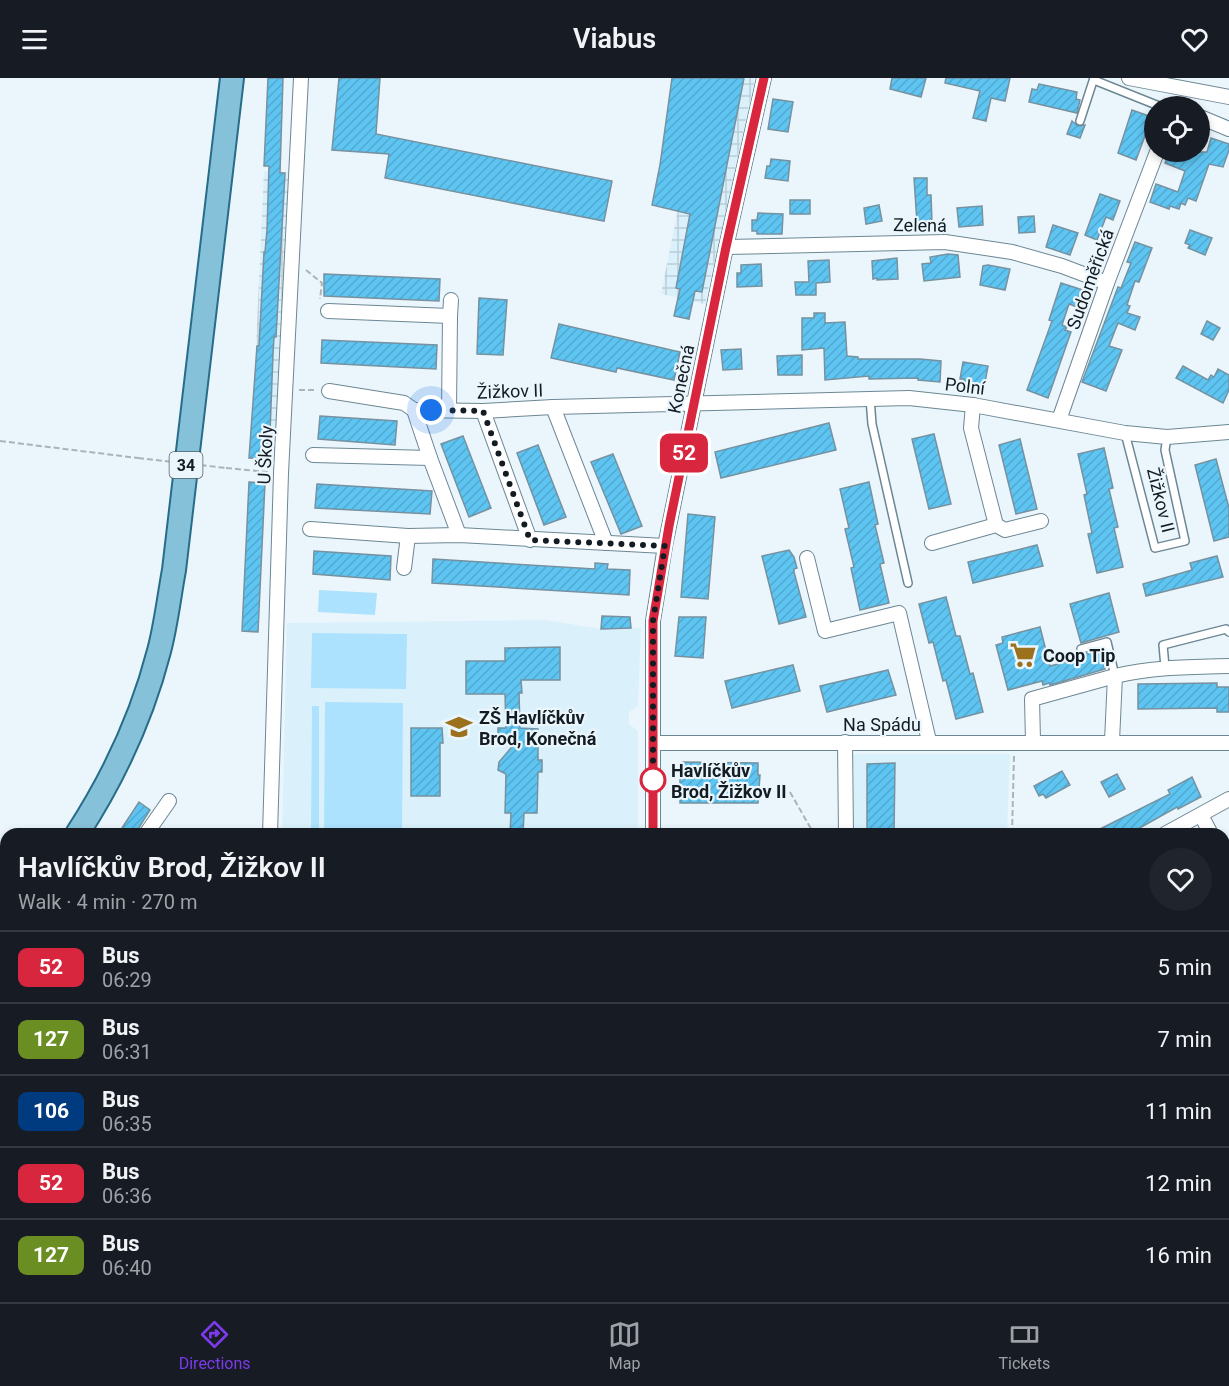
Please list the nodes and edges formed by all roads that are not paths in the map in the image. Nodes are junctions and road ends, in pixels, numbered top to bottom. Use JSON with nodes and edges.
{"nodes":[{"id":1,"x":232,"y":78,"type":"edge"},
{"id":2,"x":301,"y":78,"type":"edge"},
{"id":3,"x":764,"y":78,"type":"edge"},
{"id":4,"x":1129,"y":78,"type":"edge"},
{"id":5,"x":1094,"y":79,"type":"edge"},
{"id":6,"x":1229,"y":97,"type":"edge"},
{"id":7,"x":1144,"y":99,"type":"edge"},
{"id":8,"x":1080,"y":121,"type":"dead end"},
{"id":9,"x":1210,"y":121,"type":"edge"},
{"id":10,"x":1229,"y":129,"type":"edge"},
{"id":11,"x":1153,"y":162,"type":"edge"},
{"id":12,"x":726,"y":247,"type":"junction"},
{"id":13,"x":1107,"y":283,"type":"junction"},
{"id":14,"x":451,"y":300,"type":"dead end"},
{"id":15,"x":328,"y":311,"type":"road end"},
{"id":16,"x":450,"y":316,"type":"junction"},
{"id":17,"x":329,"y":390,"type":"road end"},
{"id":18,"x":870,"y":398,"type":"junction"},
{"id":19,"x":694,"y":403,"type":"junction"},
{"id":20,"x":973,"y":405,"type":"junction"},
{"id":21,"x":554,"y":407,"type":"junction"},
{"id":22,"x":414,"y":410,"type":"junction"},
{"id":23,"x":448,"y":410,"type":"junction"},
{"id":24,"x":483,"y":411,"type":"junction"},
{"id":25,"x":1059,"y":420,"type":"junction"},
{"id":26,"x":1229,"y":420,"type":"edge"},
{"id":27,"x":1226,"y":432,"type":"edge"},
{"id":28,"x":1125,"y":433,"type":"junction"},
{"id":29,"x":1167,"y":437,"type":"junction"},
{"id":30,"x":313,"y":455,"type":"dead end"},
{"id":31,"x":430,"y":458,"type":"junction"},
{"id":32,"x":1041,"y":521,"type":"dead end"},
{"id":33,"x":996,"y":525,"type":"junction"},
{"id":34,"x":310,"y":529,"type":"dead end"},
{"id":35,"x":459,"y":535,"type":"junction"},
{"id":36,"x":408,"y":536,"type":"junction"},
{"id":37,"x":530,"y":540,"type":"junction"},
{"id":38,"x":606,"y":543,"type":"junction"},
{"id":39,"x":932,"y":543,"type":"dead end"},
{"id":40,"x":665,"y":546,"type":"junction"},
{"id":41,"x":807,"y":558,"type":"dead end"},
{"id":42,"x":404,"y":568,"type":"dead end"},
{"id":43,"x":908,"y":583,"type":"dead end"},
{"id":44,"x":1229,"y":632,"type":"edge"},
{"id":45,"x":1081,"y":649,"type":"dead end"},
{"id":46,"x":1229,"y":666,"type":"edge"},
{"id":47,"x":1166,"y":667,"type":"junction"},
{"id":48,"x":1115,"y":676,"type":"junction"},
{"id":49,"x":929,"y":741,"type":"junction"},
{"id":50,"x":1033,"y":741,"type":"junction"},
{"id":51,"x":1112,"y":741,"type":"junction"},
{"id":52,"x":844,"y":742,"type":"junction"},
{"id":53,"x":653,"y":743,"type":"junction"},
{"id":54,"x":1229,"y":743,"type":"edge"},
{"id":55,"x":1229,"y":799,"type":"edge"},
{"id":56,"x":169,"y":801,"type":"dead end"},
{"id":57,"x":1201,"y":814,"type":"junction"},
{"id":58,"x":81,"y":828,"type":"edge"},
{"id":59,"x":150,"y":828,"type":"edge"},
{"id":60,"x":270,"y":828,"type":"edge"},
{"id":61,"x":653,"y":828,"type":"edge"},
{"id":62,"x":846,"y":828,"type":"edge"},
{"id":63,"x":1176,"y":828,"type":"edge"},
{"id":64,"x":1208,"y":828,"type":"edge"}],
"edges":[{"from":1,"to":58,"type":"main road","number":"34"},
{"from":2,"to":60,"type":"street","name":"U Školy"},
{"from":3,"to":12,"type":"street","name":"Konečná"},
{"from":4,"to":6,"type":"street"},
{"from":5,"to":7,"type":"lane"},
{"from":5,"to":8,"type":"lane"},
{"from":9,"to":10,"type":"street"},
{"from":11,"to":13,"type":"street","name":"Sudoměřická"},
{"from":12,"to":13,"type":"street","name":"Zelená"},
{"from":12,"to":19,"type":"street","name":"Konečná"},
{"from":13,"to":25,"type":"street","name":"Sudoměřická"},
{"from":14,"to":16,"type":"street"},
{"from":15,"to":16,"type":"street"},
{"from":16,"to":23,"type":"street"},
{"from":17,"to":22,"type":"street","name":"Žižkov II"},
{"from":18,"to":19,"type":"street","name":"Polní"},
{"from":18,"to":20,"type":"street","name":"Polní"},
{"from":18,"to":43,"type":"lane"},
{"from":19,"to":21,"type":"street","name":"Žižkov II"},
{"from":19,"to":40,"type":"street","name":"Konečná"},
{"from":20,"to":25,"type":"street","name":"Polní"},
{"from":20,"to":33,"type":"street"},
{"from":21,"to":24,"type":"street","name":"Žižkov II"},
{"from":21,"to":38,"type":"street"},
{"from":22,"to":23,"type":"street","name":"Žižkov II"},
{"from":22,"to":31,"type":"street"},
{"from":23,"to":24,"type":"street","name":"Žižkov II"},
{"from":24,"to":37,"type":"street"},
{"from":25,"to":28,"type":"street","name":"Polní"},
{"from":26,"to":27,"type":"street"},
{"from":27,"to":29,"type":"street","name":"Polní"},
{"from":28,"to":29,"type":"street","name":"Polní"},
{"from":28,"to":29,"type":"lane","name":"Žižkov II"},
{"from":30,"to":31,"type":"street"},
{"from":31,"to":35,"type":"street"},
{"from":32,"to":33,"type":"street"},
{"from":33,"to":39,"type":"street"},
{"from":34,"to":36,"type":"street"},
{"from":35,"to":36,"type":"street"},
{"from":35,"to":37,"type":"street"},
{"from":36,"to":42,"type":"street"},
{"from":37,"to":38,"type":"street"},
{"from":38,"to":40,"type":"street"},
{"from":40,"to":53,"type":"street","name":"Konečná"},
{"from":41,"to":49,"type":"street"},
{"from":44,"to":47,"type":"lane"},
{"from":45,"to":48,"type":"lane"},
{"from":46,"to":47,"type":"street"},
{"from":47,"to":48,"type":"street"},
{"from":48,"to":50,"type":"street"},
{"from":48,"to":51,"type":"street"},
{"from":49,"to":50,"type":"street","name":"Na Spádu"},
{"from":49,"to":52,"type":"street","name":"Na Spádu"},
{"from":50,"to":51,"type":"street","name":"Na Spádu"},
{"from":51,"to":54,"type":"street","name":"Na Spádu"},
{"from":52,"to":53,"type":"street","name":"Na Spádu"},
{"from":52,"to":62,"type":"street"},
{"from":53,"to":61,"type":"street","name":"Konečná"},
{"from":55,"to":57,"type":"street"},
{"from":56,"to":59,"type":"street"},
{"from":57,"to":63,"type":"street"},
{"from":57,"to":64,"type":"street"}]}
